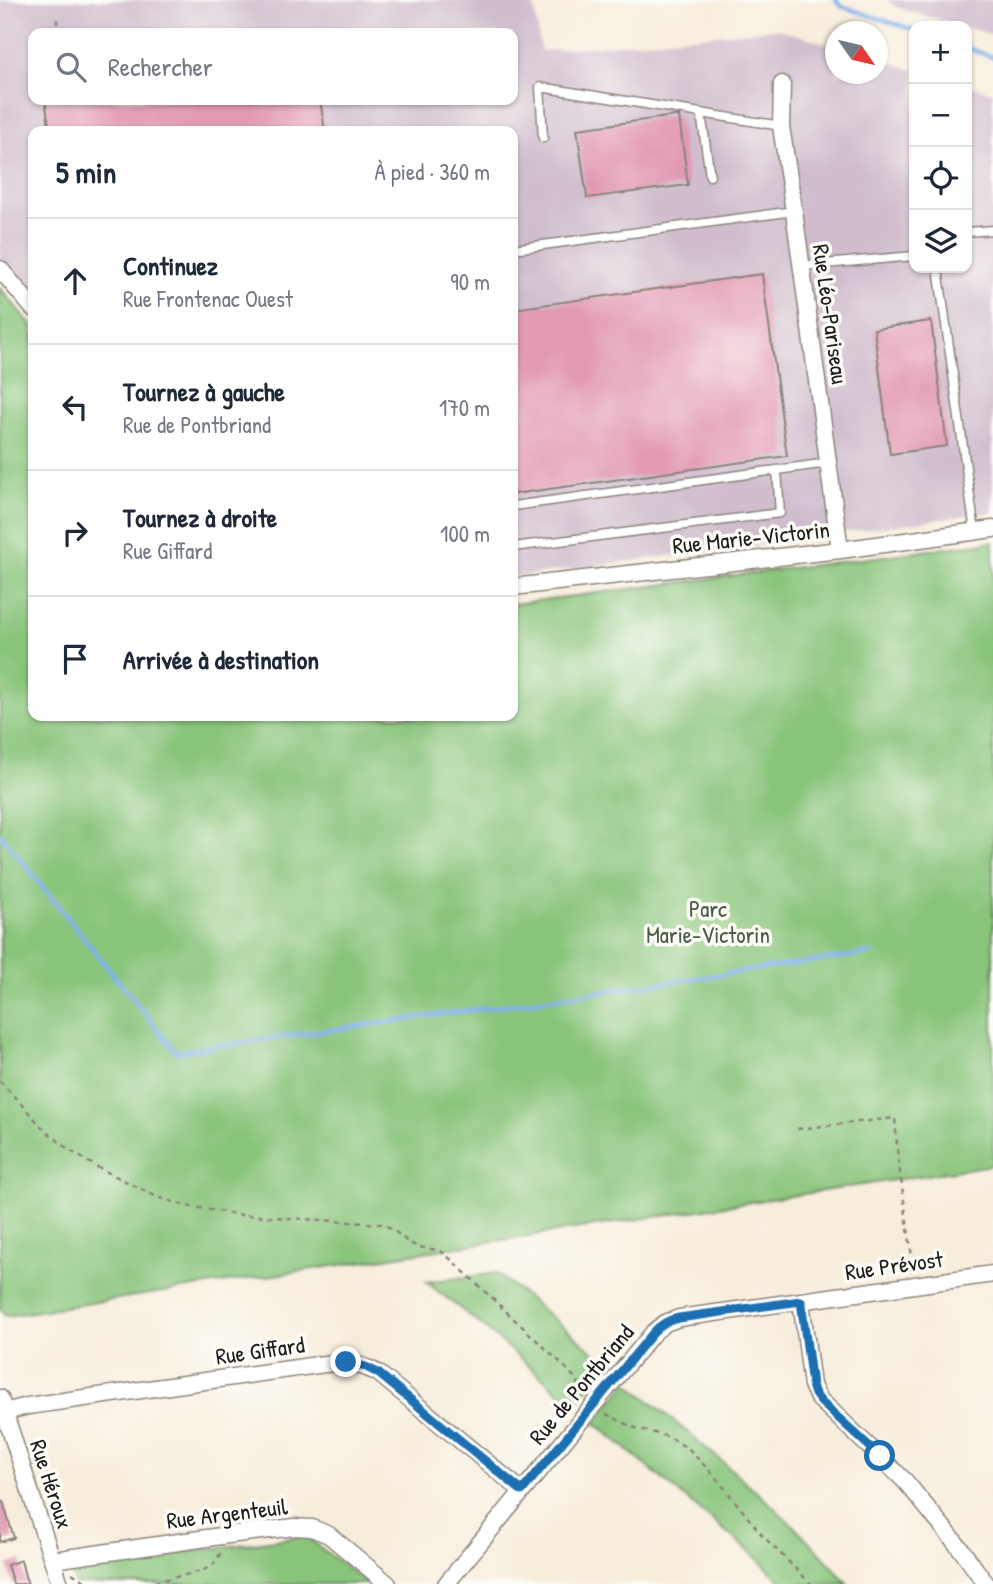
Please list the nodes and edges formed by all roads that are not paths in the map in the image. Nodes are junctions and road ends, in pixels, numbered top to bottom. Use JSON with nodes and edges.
{"nodes":[{"id":1,"x":782,"y":84,"type":"dead end"},
{"id":2,"x":701,"y":113,"type":"junction"},
{"id":3,"x":780,"y":126,"type":"junction"},
{"id":4,"x":543,"y":138,"type":"dead end"},
{"id":5,"x":710,"y":176,"type":"dead end"},
{"id":6,"x":794,"y":211,"type":"junction"},
{"id":7,"x":993,"y":230,"type":"edge"},
{"id":8,"x":972,"y":232,"type":"edge"},
{"id":9,"x":518,"y":248,"type":"edge"},
{"id":10,"x":909,"y":256,"type":"edge"},
{"id":11,"x":802,"y":266,"type":"junction"},
{"id":12,"x":0,"y":269,"type":"edge"},
{"id":13,"x":939,"y":273,"type":"edge"},
{"id":14,"x":28,"y":301,"type":"edge"},
{"id":15,"x":828,"y":463,"type":"junction"},
{"id":16,"x":777,"y":470,"type":"junction"},
{"id":17,"x":518,"y":505,"type":"edge"},
{"id":18,"x":993,"y":529,"type":"edge"},
{"id":19,"x":975,"y":532,"type":"junction"},
{"id":20,"x":518,"y":546,"type":"edge"},
{"id":21,"x":840,"y":550,"type":"junction"},
{"id":22,"x":518,"y":586,"type":"edge"},
{"id":23,"x":993,"y":1274,"type":"edge"},
{"id":24,"x":801,"y":1301,"type":"junction"},
{"id":25,"x":2,"y":1405,"type":"edge"},
{"id":26,"x":522,"y":1491,"type":"junction"},
{"id":27,"x":53,"y":1560,"type":"junction"},
{"id":28,"x":988,"y":1580,"type":"edge"},
{"id":29,"x":60,"y":1584,"type":"edge"},
{"id":30,"x":388,"y":1584,"type":"edge"},
{"id":31,"x":446,"y":1584,"type":"edge"}],
"edges":[{"from":1,"to":3,"type":"street","name":"Rue Léo-Pariseau"},
{"from":2,"to":3,"type":"lane"},
{"from":2,"to":4,"type":"lane"},
{"from":2,"to":5,"type":"lane"},
{"from":3,"to":6,"type":"street","name":"Rue Léo-Pariseau"},
{"from":6,"to":9,"type":"lane"},
{"from":6,"to":11,"type":"street","name":"Rue Léo-Pariseau"},
{"from":7,"to":8,"type":"lane"},
{"from":10,"to":11,"type":"lane"},
{"from":11,"to":15,"type":"street","name":"Rue Léo-Pariseau"},
{"from":12,"to":14,"type":"street"},
{"from":13,"to":19,"type":"lane"},
{"from":15,"to":16,"type":"lane"},
{"from":15,"to":21,"type":"street","name":"Rue Léo-Pariseau"},
{"from":16,"to":17,"type":"lane"},
{"from":16,"to":20,"type":"lane"},
{"from":18,"to":19,"type":"street","name":"Rue Marie-Victorin"},
{"from":19,"to":21,"type":"street","name":"Rue Marie-Victorin"},
{"from":21,"to":22,"type":"street","name":"Rue Marie-Victorin"},
{"from":23,"to":24,"type":"street","name":"Rue Prévost"},
{"from":24,"to":26,"type":"street","name":"Rue de Pontbriand"},
{"from":24,"to":28,"type":"street"},
{"from":25,"to":26,"type":"street","name":"Rue Giffard"},
{"from":25,"to":27,"type":"street","name":"Rue Héroux"},
{"from":26,"to":31,"type":"street","name":"Rue de Pontbriand"},
{"from":27,"to":29,"type":"street","name":"Rue Héroux"},
{"from":27,"to":30,"type":"street","name":"Rue Argenteuil"}]}
